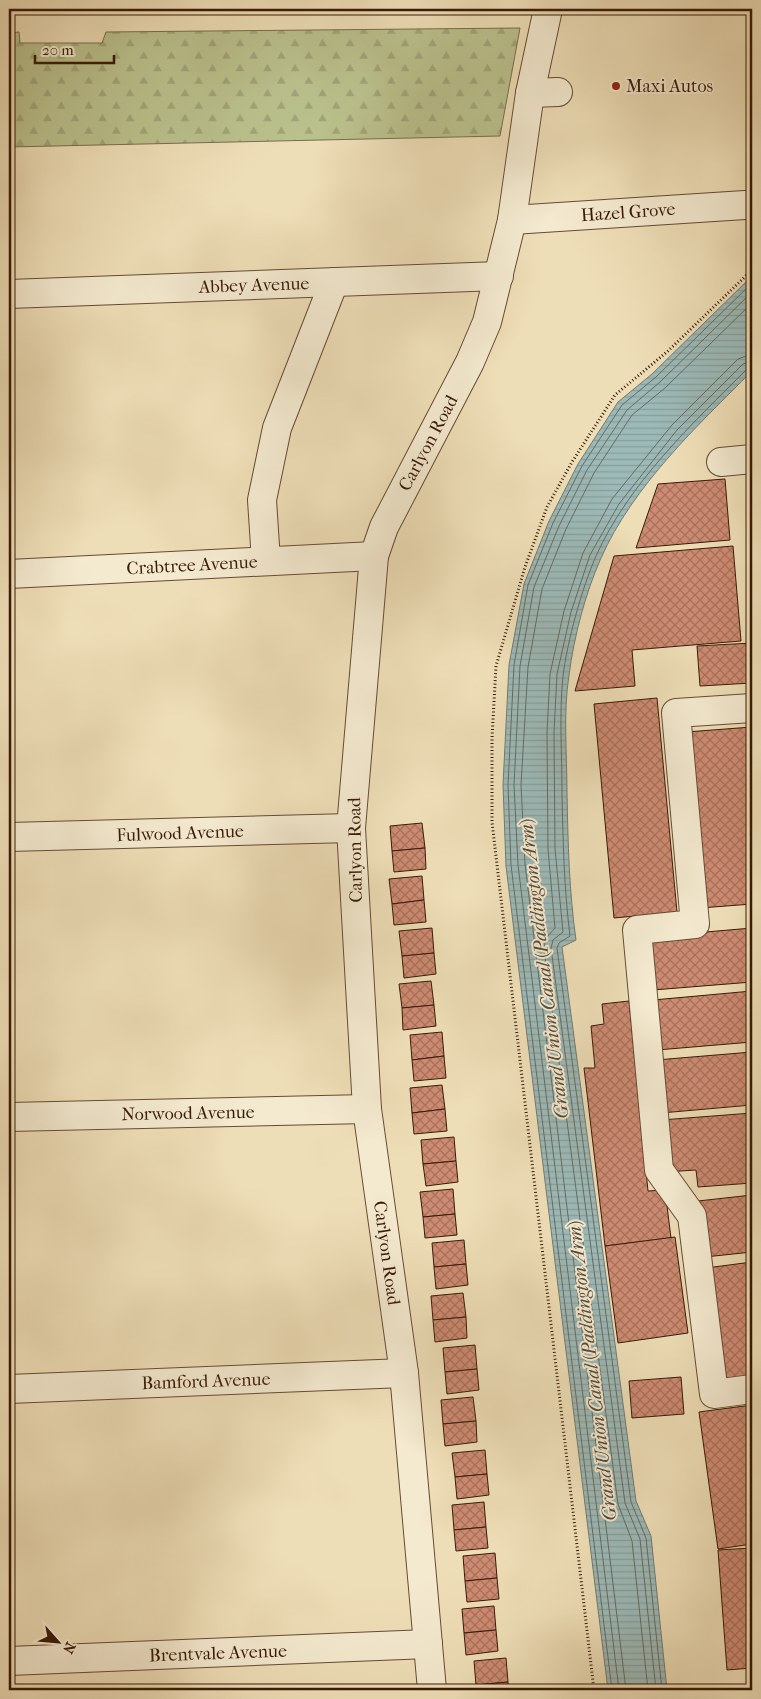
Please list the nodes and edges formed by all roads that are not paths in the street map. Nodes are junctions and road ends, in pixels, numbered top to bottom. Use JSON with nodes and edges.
{"nodes":[{"id":1,"x":548,"y":9,"type":"edge"},
{"id":2,"x":558,"y":92,"type":"dead end"},
{"id":3,"x":530,"y":93,"type":"junction"},
{"id":4,"x":745,"y":205,"type":"dead end"},
{"id":5,"x":512,"y":220,"type":"junction"},
{"id":6,"x":499,"y":276,"type":"junction"},
{"id":7,"x":334,"y":282,"type":"junction"},
{"id":8,"x":9,"y":294,"type":"edge"},
{"id":9,"x":752,"y":459,"type":"edge"},
{"id":10,"x":721,"y":462,"type":"dead end"},
{"id":11,"x":374,"y":556,"type":"junction"},
{"id":12,"x":266,"y":561,"type":"junction"},
{"id":13,"x":9,"y":574,"type":"edge"},
{"id":14,"x":752,"y":708,"type":"edge"},
{"id":15,"x":351,"y":828,"type":"junction"},
{"id":16,"x":9,"y":837,"type":"edge"},
{"id":17,"x":367,"y":1109,"type":"junction"},
{"id":18,"x":9,"y":1117,"type":"edge"},
{"id":19,"x":404,"y":1373,"type":"junction"},
{"id":20,"x":9,"y":1389,"type":"edge"},
{"id":21,"x":752,"y":1389,"type":"edge"},
{"id":22,"x":428,"y":1644,"type":"junction"},
{"id":23,"x":9,"y":1661,"type":"edge"},
{"id":24,"x":432,"y":1690,"type":"edge"}],
"edges":[{"from":1,"to":3,"type":"street","name":"Carlyon Road"},
{"from":2,"to":3,"type":"street"},
{"from":3,"to":5,"type":"street","name":"Carlyon Road"},
{"from":4,"to":5,"type":"street","name":"Hazel Grove"},
{"from":5,"to":6,"type":"street","name":"Carlyon Road"},
{"from":6,"to":7,"type":"street","name":"Abbey Avenue"},
{"from":6,"to":11,"type":"street","name":"Carlyon Road"},
{"from":7,"to":8,"type":"street","name":"Abbey Avenue"},
{"from":7,"to":12,"type":"street"},
{"from":9,"to":10,"type":"street"},
{"from":11,"to":12,"type":"street","name":"Crabtree Avenue"},
{"from":11,"to":15,"type":"street","name":"Carlyon Road"},
{"from":12,"to":13,"type":"street","name":"Crabtree Avenue"},
{"from":14,"to":21,"type":"street"},
{"from":15,"to":16,"type":"street","name":"Fulwood Avenue"},
{"from":15,"to":17,"type":"street","name":"Carlyon Road"},
{"from":17,"to":18,"type":"street","name":"Norwood Avenue"},
{"from":17,"to":19,"type":"street","name":"Carlyon Road"},
{"from":19,"to":20,"type":"street","name":"Bamford Avenue"},
{"from":19,"to":22,"type":"street","name":"Carlyon Road"},
{"from":22,"to":23,"type":"street","name":"Brentvale Avenue"},
{"from":22,"to":24,"type":"street","name":"Carlyon Road"}]}
